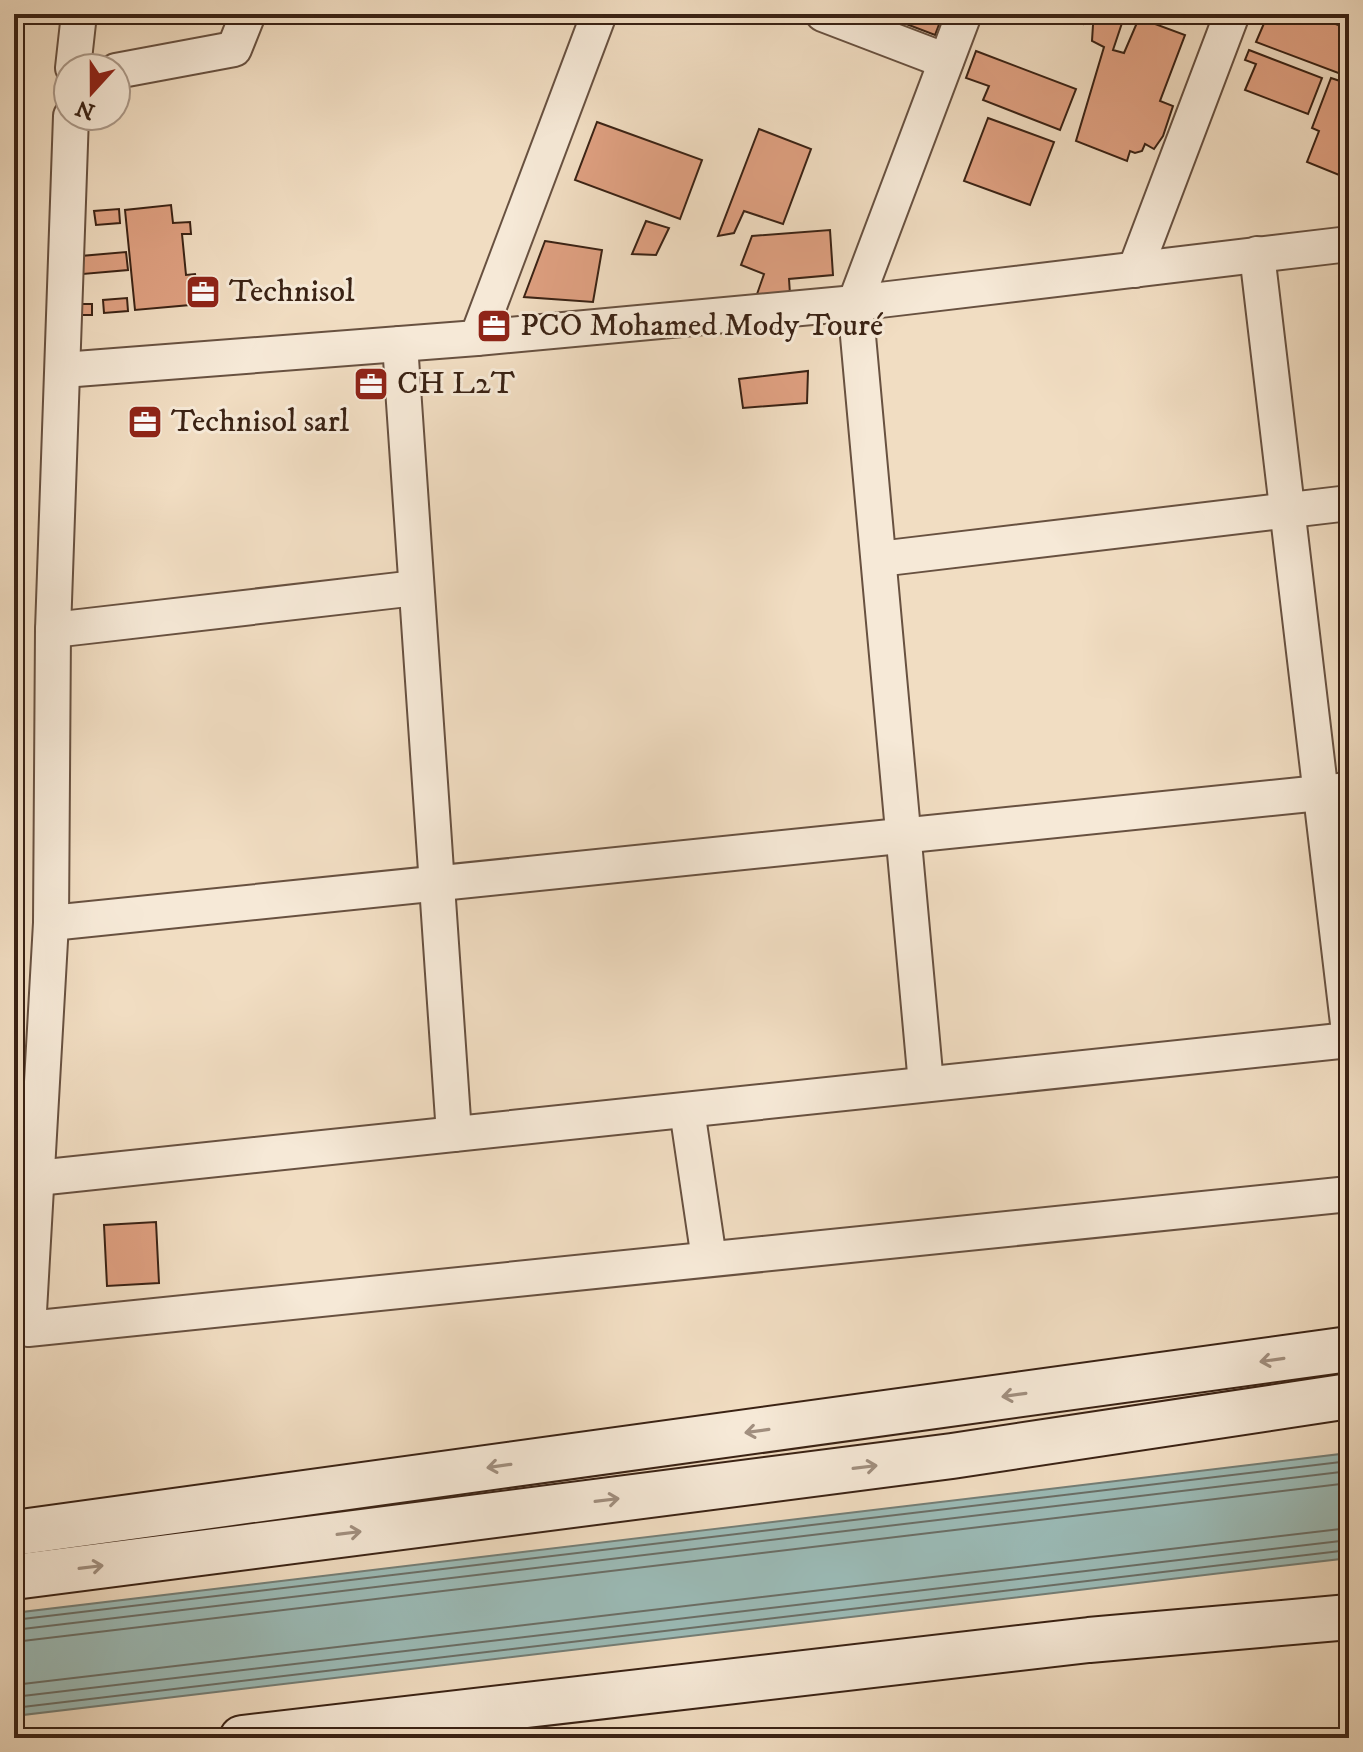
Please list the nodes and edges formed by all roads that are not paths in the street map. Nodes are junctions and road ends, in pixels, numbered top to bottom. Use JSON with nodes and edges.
{"nodes":[{"id":1,"x":79,"y":14,"type":"edge"},
{"id":2,"x":248,"y":14,"type":"edge"},
{"id":3,"x":599,"y":14,"type":"edge"},
{"id":4,"x":823,"y":14,"type":"edge"},
{"id":5,"x":964,"y":14,"type":"edge"},
{"id":6,"x":1232,"y":14,"type":"edge"},
{"id":7,"x":75,"y":52,"type":"edge"},
{"id":8,"x":946,"y":61,"type":"junction"},
{"id":9,"x":132,"y":68,"type":"edge"},
{"id":10,"x":70,"y":132,"type":"edge"},
{"id":11,"x":1349,"y":244,"type":"edge"},
{"id":12,"x":1257,"y":254,"type":"junction"},
{"id":13,"x":1135,"y":270,"type":"junction"},
{"id":14,"x":855,"y":303,"type":"junction"},
{"id":15,"x":477,"y":338,"type":"junction"},
{"id":16,"x":400,"y":344,"type":"junction"},
{"id":17,"x":63,"y":370,"type":"junction"},
{"id":18,"x":1349,"y":503,"type":"edge"},
{"id":19,"x":1287,"y":510,"type":"junction"},
{"id":20,"x":879,"y":559,"type":"junction"},
{"id":21,"x":416,"y":588,"type":"junction"},
{"id":22,"x":53,"y":630,"type":"junction"},
{"id":23,"x":1335,"y":792,"type":"edge"},
{"id":24,"x":904,"y":836,"type":"junction"},
{"id":25,"x":437,"y":884,"type":"junction"},
{"id":26,"x":51,"y":923,"type":"junction"},
{"id":27,"x":1349,"y":1032,"type":"edge"},
{"id":28,"x":1349,"y":1040,"type":"edge"},
{"id":29,"x":926,"y":1084,"type":"junction"},
{"id":30,"x":687,"y":1110,"type":"junction"},
{"id":31,"x":454,"y":1134,"type":"junction"},
{"id":32,"x":37,"y":1178,"type":"junction"},
{"id":33,"x":1349,"y":1194,"type":"edge"},
{"id":34,"x":709,"y":1259,"type":"junction"},
{"id":35,"x":1349,"y":1349,"type":"edge"},
{"id":36,"x":1349,"y":1396,"type":"edge"},
{"id":37,"x":19,"y":1528,"type":"edge"},
{"id":38,"x":14,"y":1577,"type":"edge"},
{"id":39,"x":1349,"y":1617,"type":"edge"},
{"id":40,"x":242,"y":1738,"type":"edge"}],
"edges":[{"from":1,"to":7,"type":"street"},
{"from":2,"to":9,"type":"street"},
{"from":3,"to":15,"type":"street"},
{"from":4,"to":8,"type":"street"},
{"from":5,"to":8,"type":"street"},
{"from":6,"to":13,"type":"street"},
{"from":8,"to":14,"type":"street"},
{"from":10,"to":17,"type":"street"},
{"from":11,"to":12,"type":"street"},
{"from":12,"to":13,"type":"street"},
{"from":12,"to":19,"type":"street"},
{"from":13,"to":14,"type":"street"},
{"from":14,"to":15,"type":"street"},
{"from":14,"to":20,"type":"street"},
{"from":15,"to":16,"type":"street"},
{"from":16,"to":17,"type":"street"},
{"from":16,"to":21,"type":"street"},
{"from":17,"to":22,"type":"street"},
{"from":18,"to":19,"type":"street"},
{"from":19,"to":20,"type":"street"},
{"from":19,"to":23,"type":"street"},
{"from":20,"to":24,"type":"street"},
{"from":21,"to":22,"type":"street"},
{"from":21,"to":25,"type":"street"},
{"from":22,"to":26,"type":"street"},
{"from":23,"to":24,"type":"street"},
{"from":23,"to":27,"type":"street"},
{"from":24,"to":25,"type":"street"},
{"from":24,"to":29,"type":"street"},
{"from":25,"to":26,"type":"street"},
{"from":25,"to":31,"type":"street"},
{"from":26,"to":32,"type":"street"},
{"from":28,"to":29,"type":"street"},
{"from":29,"to":30,"type":"street"},
{"from":30,"to":31,"type":"street"},
{"from":30,"to":34,"type":"street"},
{"from":31,"to":32,"type":"street"},
{"from":32,"to":34,"type":"street"},
{"from":33,"to":34,"type":"street"},
{"from":35,"to":37,"type":"main road","one_way":true},
{"from":38,"to":36,"type":"main road","one_way":true},
{"from":39,"to":40,"type":"main road"}]}
